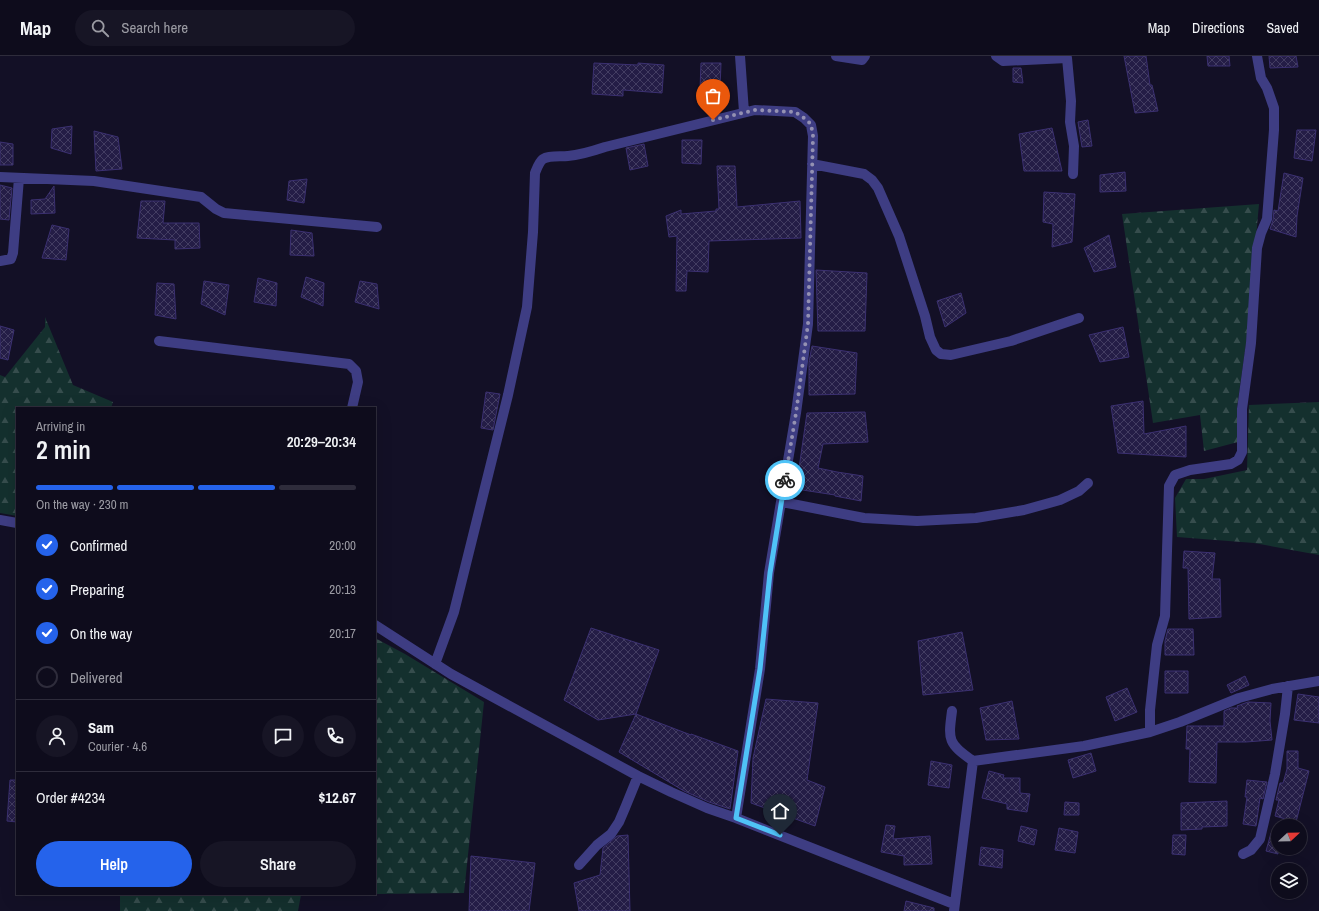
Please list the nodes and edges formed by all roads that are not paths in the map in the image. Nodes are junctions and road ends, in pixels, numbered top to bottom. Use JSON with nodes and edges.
{"nodes":[{"id":1,"x":740,"y":56,"type":"edge"},
{"id":2,"x":836,"y":56,"type":"edge"},
{"id":3,"x":865,"y":56,"type":"edge"},
{"id":4,"x":996,"y":56,"type":"edge"},
{"id":5,"x":1257,"y":56,"type":"edge"},
{"id":6,"x":744,"y":112,"type":"junction"},
{"id":7,"x":812,"y":164,"type":"junction"},
{"id":8,"x":1073,"y":174,"type":"dead end"},
{"id":9,"x":0,"y":177,"type":"edge"},
{"id":10,"x":19,"y":178,"type":"junction"},
{"id":11,"x":377,"y":227,"type":"dead end"},
{"id":12,"x":0,"y":260,"type":"edge"},
{"id":13,"x":1079,"y":318,"type":"dead end"},
{"id":14,"x":159,"y":341,"type":"dead end"},
{"id":15,"x":352,"y":407,"type":"edge"},
{"id":16,"x":1088,"y":483,"type":"dead end"},
{"id":17,"x":782,"y":502,"type":"junction"},
{"id":18,"x":0,"y":520,"type":"edge"},
{"id":19,"x":16,"y":523,"type":"edge"},
{"id":20,"x":376,"y":626,"type":"edge"},
{"id":21,"x":435,"y":664,"type":"junction"},
{"id":22,"x":1319,"y":681,"type":"edge"},
{"id":23,"x":1288,"y":686,"type":"junction"},
{"id":24,"x":952,"y":711,"type":"dead end"},
{"id":25,"x":1150,"y":732,"type":"junction"},
{"id":26,"x":973,"y":761,"type":"junction"},
{"id":27,"x":638,"y":776,"type":"junction"},
{"id":28,"x":736,"y":818,"type":"junction"},
{"id":29,"x":1242,"y":854,"type":"dead end"},
{"id":30,"x":579,"y":865,"type":"dead end"},
{"id":31,"x":954,"y":907,"type":"edge"}],
"edges":[{"from":1,"to":6,"type":"street"},
{"from":2,"to":3,"type":"street"},
{"from":4,"to":8,"type":"street"},
{"from":5,"to":25,"type":"street"},
{"from":6,"to":7,"type":"street"},
{"from":6,"to":21,"type":"street"},
{"from":7,"to":13,"type":"street"},
{"from":7,"to":17,"type":"street"},
{"from":9,"to":10,"type":"street"},
{"from":10,"to":11,"type":"street"},
{"from":10,"to":12,"type":"street"},
{"from":14,"to":15,"type":"street"},
{"from":16,"to":17,"type":"street"},
{"from":17,"to":28,"type":"street"},
{"from":18,"to":19,"type":"street"},
{"from":20,"to":21,"type":"street"},
{"from":21,"to":27,"type":"street"},
{"from":22,"to":23,"type":"street"},
{"from":23,"to":25,"type":"street"},
{"from":23,"to":29,"type":"street"},
{"from":24,"to":26,"type":"street"},
{"from":25,"to":26,"type":"street"},
{"from":26,"to":31,"type":"street"},
{"from":27,"to":28,"type":"street"},
{"from":27,"to":30,"type":"street"},
{"from":28,"to":31,"type":"street"}]}
